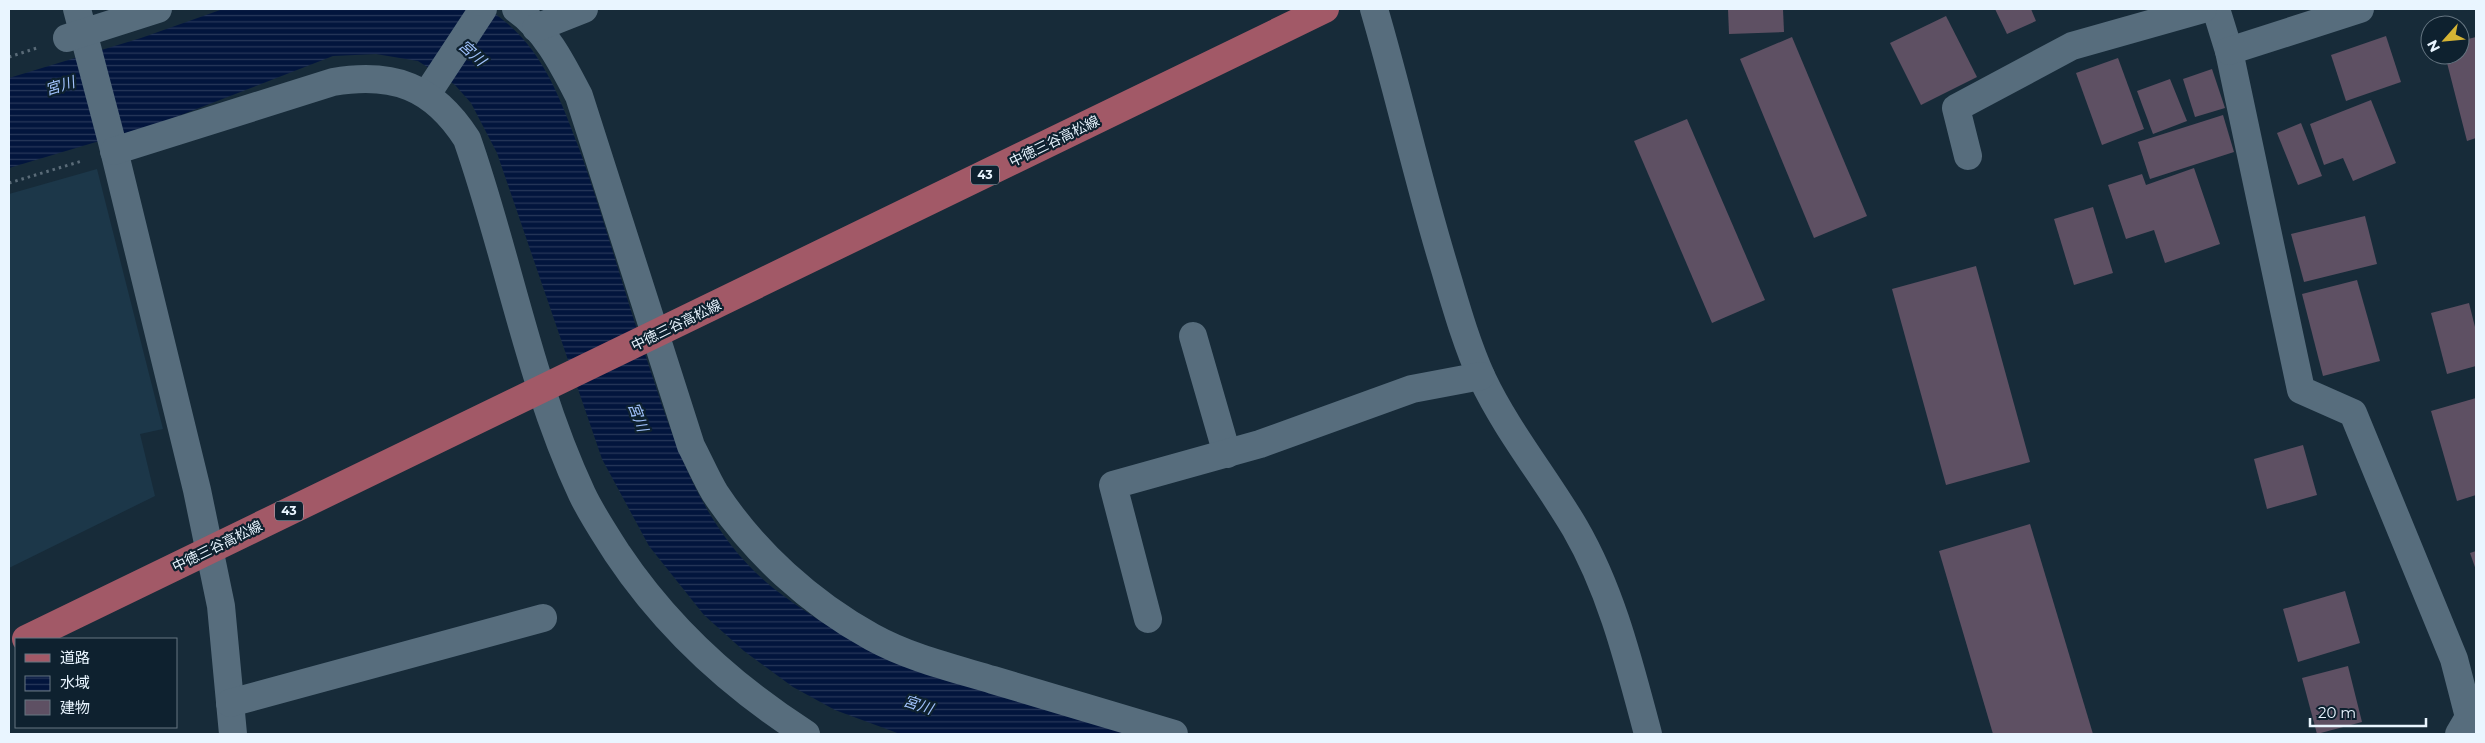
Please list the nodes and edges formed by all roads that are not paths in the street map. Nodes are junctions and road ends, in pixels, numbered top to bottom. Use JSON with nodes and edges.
{"nodes":[{"id":1,"x":158,"y":9,"type":"edge"},
{"id":2,"x":483,"y":9,"type":"edge"},
{"id":3,"x":516,"y":9,"type":"edge"},
{"id":4,"x":584,"y":9,"type":"edge"},
{"id":5,"x":1325,"y":9,"type":"edge"},
{"id":6,"x":1374,"y":9,"type":"edge"},
{"id":7,"x":2203,"y":9,"type":"edge"},
{"id":8,"x":2216,"y":9,"type":"edge"},
{"id":9,"x":2360,"y":9,"type":"edge"},
{"id":10,"x":536,"y":28,"type":"junction"},
{"id":11,"x":79,"y":31,"type":"edge"},
{"id":12,"x":2229,"y":51,"type":"junction"},
{"id":13,"x":430,"y":90,"type":"junction"},
{"id":14,"x":113,"y":147,"type":"junction"},
{"id":15,"x":1968,"y":156,"type":"dead end"},
{"id":16,"x":1194,"y":336,"type":"dead end"},
{"id":17,"x":650,"y":338,"type":"junction"},
{"id":18,"x":1481,"y":376,"type":"junction"},
{"id":19,"x":547,"y":387,"type":"junction"},
{"id":20,"x":1227,"y":454,"type":"junction"},
{"id":21,"x":209,"y":550,"type":"junction"},
{"id":22,"x":543,"y":618,"type":"dead end"},
{"id":23,"x":1148,"y":619,"type":"dead end"},
{"id":24,"x":28,"y":638,"type":"edge"},
{"id":25,"x":230,"y":703,"type":"junction"},
{"id":26,"x":232,"y":734,"type":"edge"},
{"id":27,"x":806,"y":734,"type":"edge"},
{"id":28,"x":1174,"y":734,"type":"edge"},
{"id":29,"x":1648,"y":734,"type":"edge"},
{"id":30,"x":2460,"y":734,"type":"edge"}],
"edges":[{"from":1,"to":11,"type":"street"},
{"from":2,"to":13,"type":"street"},
{"from":3,"to":10,"type":"street"},
{"from":4,"to":10,"type":"street"},
{"from":5,"to":17,"type":"main road","name":"中徳三谷高松線","number":"43"},
{"from":6,"to":18,"type":"street"},
{"from":7,"to":15,"type":"street"},
{"from":8,"to":12,"type":"street"},
{"from":9,"to":12,"type":"street"},
{"from":10,"to":17,"type":"street"},
{"from":11,"to":14,"type":"street"},
{"from":12,"to":30,"type":"street"},
{"from":13,"to":14,"type":"street"},
{"from":13,"to":19,"type":"street"},
{"from":14,"to":21,"type":"street"},
{"from":16,"to":20,"type":"street"},
{"from":17,"to":19,"type":"main road","name":"中徳三谷高松線","number":"43"},
{"from":17,"to":28,"type":"street"},
{"from":18,"to":20,"type":"street"},
{"from":18,"to":29,"type":"street"},
{"from":19,"to":21,"type":"main road","name":"中徳三谷高松線","number":"43"},
{"from":19,"to":27,"type":"street"},
{"from":20,"to":23,"type":"street"},
{"from":21,"to":24,"type":"main road","name":"中徳三谷高松線","number":"43"},
{"from":21,"to":25,"type":"street"},
{"from":22,"to":25,"type":"street"},
{"from":25,"to":26,"type":"street"}]}
